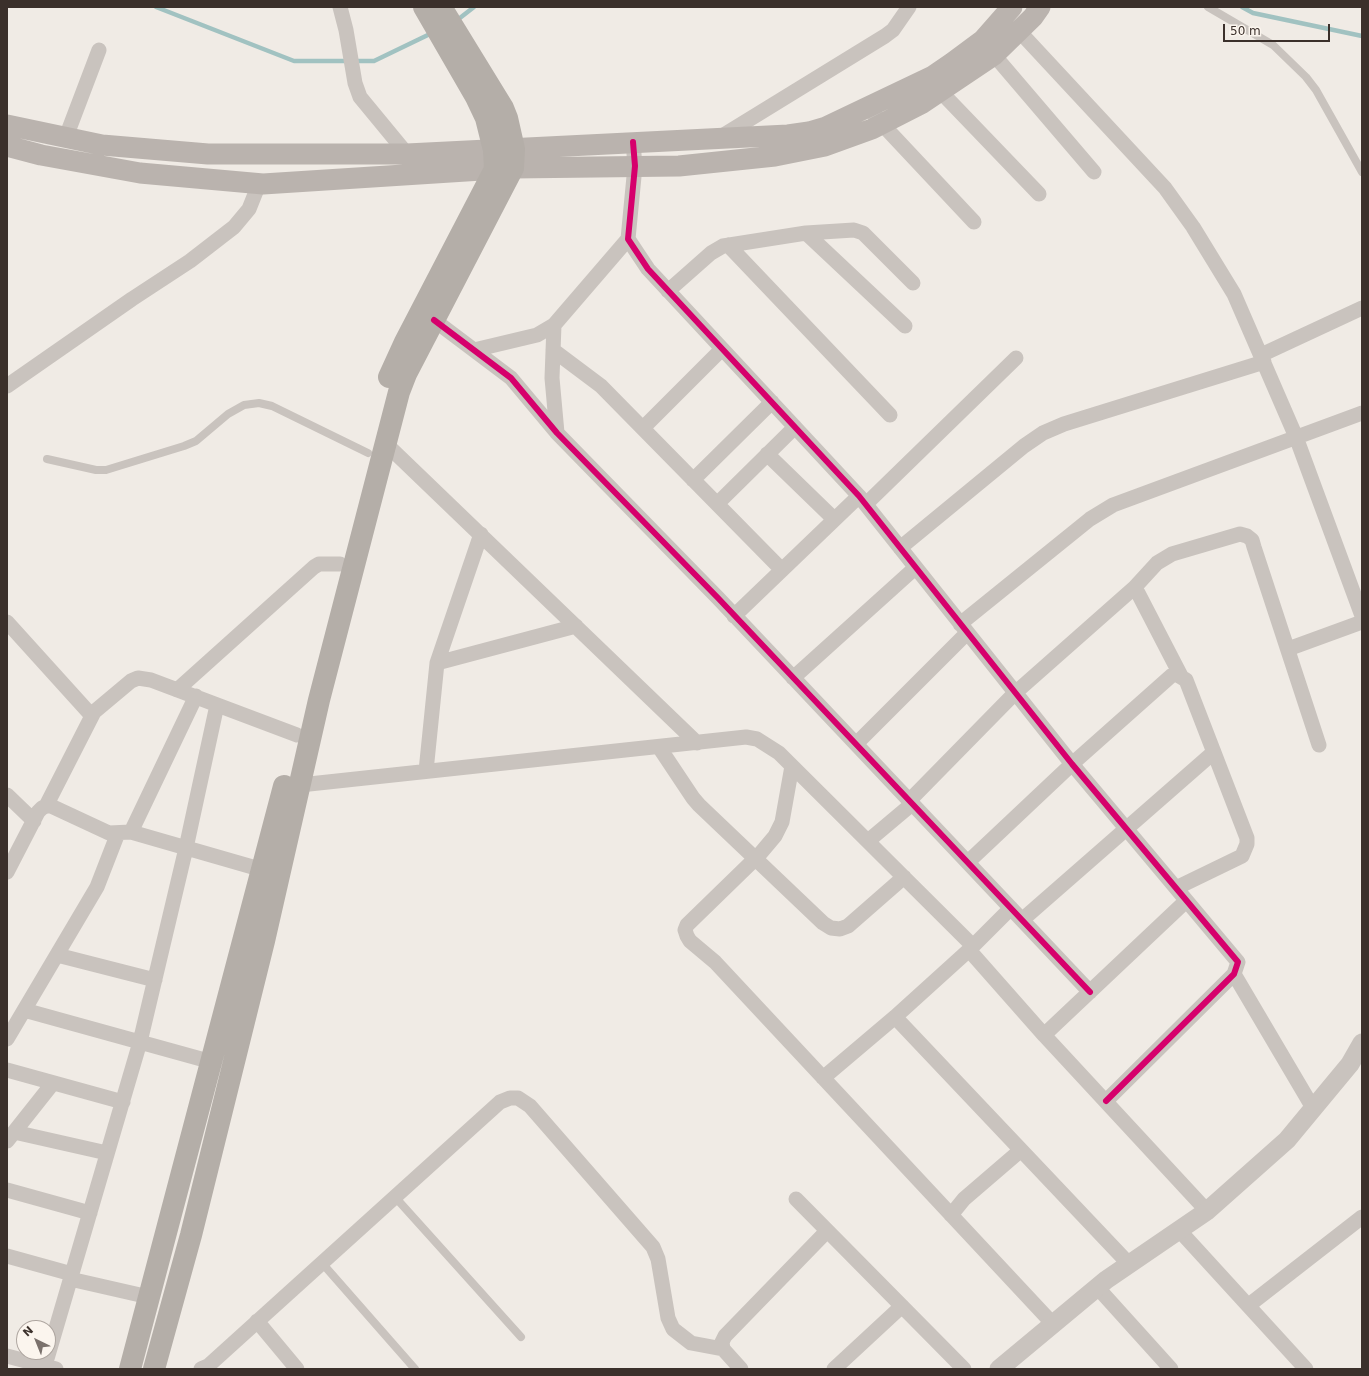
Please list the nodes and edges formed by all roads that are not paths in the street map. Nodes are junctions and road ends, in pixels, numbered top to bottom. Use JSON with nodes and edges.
{"nodes":[{"id":1,"x":340,"y":7,"type":"edge"},
{"id":2,"x":424,"y":7,"type":"edge"},
{"id":3,"x":441,"y":7,"type":"edge"},
{"id":4,"x":909,"y":7,"type":"edge"},
{"id":5,"x":1012,"y":7,"type":"edge"},
{"id":6,"x":1040,"y":7,"type":"edge"},
{"id":7,"x":1208,"y":7,"type":"edge"},
{"id":8,"x":1020,"y":30,"type":"junction"},
{"id":9,"x":99,"y":50,"type":"dead end"},
{"id":10,"x":994,"y":55,"type":"junction"},
{"id":11,"x":472,"y":74,"type":"junction"},
{"id":12,"x":940,"y":91,"type":"junction"},
{"id":13,"x":868,"y":107,"type":"junction"},
{"id":14,"x":882,"y":124,"type":"junction"},
{"id":15,"x":7,"y":125,"type":"edge"},
{"id":16,"x":66,"y":138,"type":"junction"},
{"id":17,"x":718,"y":138,"type":"junction"},
{"id":18,"x":633,"y":142,"type":"junction"},
{"id":19,"x":7,"y":146,"type":"edge"},
{"id":20,"x":407,"y":154,"type":"junction"},
{"id":21,"x":504,"y":159,"type":"junction"},
{"id":22,"x":635,"y":166,"type":"junction"},
{"id":23,"x":1094,"y":172,"type":"dead end"},
{"id":24,"x":1362,"y":172,"type":"edge"},
{"id":25,"x":259,"y":184,"type":"junction"},
{"id":26,"x":1039,"y":194,"type":"dead end"},
{"id":27,"x":974,"y":222,"type":"dead end"},
{"id":28,"x":806,"y":233,"type":"junction"},
{"id":29,"x":628,"y":240,"type":"junction"},
{"id":30,"x":728,"y":245,"type":"junction"},
{"id":31,"x":458,"y":257,"type":"junction"},
{"id":32,"x":913,"y":283,"type":"dead end"},
{"id":33,"x":668,"y":291,"type":"junction"},
{"id":34,"x":1362,"y":308,"type":"edge"},
{"id":35,"x":434,"y":320,"type":"junction"},
{"id":36,"x":554,"y":325,"type":"junction"},
{"id":37,"x":905,"y":326,"type":"dead end"},
{"id":38,"x":722,"y":349,"type":"junction"},
{"id":39,"x":474,"y":350,"type":"junction"},
{"id":40,"x":553,"y":350,"type":"junction"},
{"id":41,"x":1016,"y":358,"type":"dead end"},
{"id":42,"x":1262,"y":358,"type":"junction"},
{"id":43,"x":7,"y":386,"type":"edge"},
{"id":44,"x":772,"y":402,"type":"junction"},
{"id":45,"x":1362,"y":413,"type":"edge"},
{"id":46,"x":890,"y":415,"type":"dead end"},
{"id":47,"x":795,"y":427,"type":"junction"},
{"id":48,"x":643,"y":428,"type":"junction"},
{"id":49,"x":557,"y":433,"type":"junction"},
{"id":50,"x":1296,"y":437,"type":"junction"},
{"id":51,"x":377,"y":448,"type":"junction"},
{"id":52,"x":767,"y":454,"type":"junction"},
{"id":53,"x":47,"y":459,"type":"dead end"},
{"id":54,"x":693,"y":480,"type":"junction"},
{"id":55,"x":862,"y":500,"type":"junction"},
{"id":56,"x":717,"y":504,"type":"junction"},
{"id":57,"x":834,"y":520,"type":"junction"},
{"id":58,"x":480,"y":534,"type":"junction"},
{"id":59,"x":900,"y":548,"type":"junction"},
{"id":60,"x":340,"y":564,"type":"junction"},
{"id":61,"x":916,"y":568,"type":"junction"},
{"id":62,"x":782,"y":570,"type":"junction"},
{"id":63,"x":1138,"y":593,"type":"dead end"},
{"id":64,"x":734,"y":616,"type":"junction"},
{"id":65,"x":1362,"y":616,"type":"edge"},
{"id":66,"x":7,"y":622,"type":"edge"},
{"id":67,"x":1362,"y":622,"type":"edge"},
{"id":68,"x":576,"y":626,"type":"junction"},
{"id":69,"x":964,"y":628,"type":"junction"},
{"id":70,"x":1288,"y":649,"type":"junction"},
{"id":71,"x":437,"y":663,"type":"junction"},
{"id":72,"x":1181,"y":676,"type":"junction"},
{"id":73,"x":793,"y":678,"type":"junction"},
{"id":74,"x":177,"y":690,"type":"junction"},
{"id":75,"x":1015,"y":693,"type":"junction"},
{"id":76,"x":196,"y":696,"type":"junction"},
{"id":77,"x":217,"y":705,"type":"junction"},
{"id":78,"x":92,"y":716,"type":"junction"},
{"id":79,"x":297,"y":735,"type":"junction"},
{"id":80,"x":697,"y":743,"type":"junction"},
{"id":81,"x":856,"y":744,"type":"junction"},
{"id":82,"x":1319,"y":744,"type":"dead end"},
{"id":83,"x":659,"y":747,"type":"junction"},
{"id":84,"x":1214,"y":752,"type":"junction"},
{"id":85,"x":1072,"y":764,"type":"junction"},
{"id":86,"x":792,"y":766,"type":"junction"},
{"id":87,"x":426,"y":771,"type":"junction"},
{"id":88,"x":300,"y":785,"type":"junction"},
{"id":89,"x":7,"y":795,"type":"edge"},
{"id":90,"x":911,"y":802,"type":"junction"},
{"id":91,"x":46,"y":806,"type":"junction"},
{"id":92,"x":34,"y":821,"type":"junction"},
{"id":93,"x":1127,"y":830,"type":"junction"},
{"id":94,"x":125,"y":833,"type":"junction"},
{"id":95,"x":868,"y":841,"type":"junction"},
{"id":96,"x":186,"y":848,"type":"junction"},
{"id":97,"x":755,"y":859,"type":"junction"},
{"id":98,"x":968,"y":862,"type":"junction"},
{"id":99,"x":263,"y":870,"type":"junction"},
{"id":100,"x":7,"y":872,"type":"edge"},
{"id":101,"x":904,"y":877,"type":"junction"},
{"id":102,"x":1176,"y":888,"type":"junction"},
{"id":103,"x":1186,"y":901,"type":"junction"},
{"id":104,"x":1011,"y":908,"type":"junction"},
{"id":105,"x":1022,"y":920,"type":"junction"},
{"id":106,"x":971,"y":948,"type":"junction"},
{"id":107,"x":57,"y":955,"type":"junction"},
{"id":108,"x":1234,"y":974,"type":"junction"},
{"id":109,"x":155,"y":980,"type":"junction"},
{"id":110,"x":1090,"y":992,"type":"junction"},
{"id":111,"x":24,"y":1010,"type":"junction"},
{"id":112,"x":895,"y":1017,"type":"junction"},
{"id":113,"x":1044,"y":1035,"type":"junction"},
{"id":114,"x":7,"y":1039,"type":"edge"},
{"id":115,"x":140,"y":1042,"type":"junction"},
{"id":116,"x":1362,"y":1043,"type":"edge"},
{"id":117,"x":212,"y":1062,"type":"junction"},
{"id":118,"x":7,"y":1070,"type":"edge"},
{"id":119,"x":823,"y":1078,"type":"junction"},
{"id":120,"x":53,"y":1083,"type":"junction"},
{"id":121,"x":1106,"y":1101,"type":"junction"},
{"id":122,"x":122,"y":1102,"type":"junction"},
{"id":123,"x":1313,"y":1108,"type":"junction"},
{"id":124,"x":11,"y":1136,"type":"edge"},
{"id":125,"x":1021,"y":1150,"type":"junction"},
{"id":126,"x":107,"y":1153,"type":"junction"},
{"id":127,"x":7,"y":1190,"type":"edge"},
{"id":128,"x":395,"y":1197,"type":"junction"},
{"id":129,"x":796,"y":1199,"type":"dead end"},
{"id":130,"x":1207,"y":1211,"type":"junction"},
{"id":131,"x":90,"y":1213,"type":"junction"},
{"id":132,"x":171,"y":1213,"type":"junction"},
{"id":133,"x":951,"y":1215,"type":"junction"},
{"id":134,"x":1362,"y":1217,"type":"edge"},
{"id":135,"x":194,"y":1220,"type":"junction"},
{"id":136,"x":1179,"y":1230,"type":"junction"},
{"id":137,"x":827,"y":1231,"type":"junction"},
{"id":138,"x":7,"y":1256,"type":"edge"},
{"id":139,"x":322,"y":1263,"type":"junction"},
{"id":140,"x":1129,"y":1264,"type":"junction"},
{"id":141,"x":71,"y":1277,"type":"junction"},
{"id":142,"x":1097,"y":1287,"type":"junction"},
{"id":143,"x":149,"y":1297,"type":"junction"},
{"id":144,"x":1249,"y":1305,"type":"junction"},
{"id":145,"x":902,"y":1306,"type":"junction"},
{"id":146,"x":257,"y":1322,"type":"junction"},
{"id":147,"x":1053,"y":1324,"type":"junction"},
{"id":148,"x":521,"y":1337,"type":"dead end"},
{"id":149,"x":723,"y":1349,"type":"junction"},
{"id":150,"x":7,"y":1356,"type":"edge"},
{"id":151,"x":48,"y":1368,"type":"edge"},
{"id":152,"x":130,"y":1369,"type":"edge"},
{"id":153,"x":154,"y":1369,"type":"edge"},
{"id":154,"x":201,"y":1369,"type":"edge"},
{"id":155,"x":297,"y":1369,"type":"edge"},
{"id":156,"x":415,"y":1369,"type":"edge"},
{"id":157,"x":741,"y":1369,"type":"edge"},
{"id":158,"x":834,"y":1369,"type":"edge"},
{"id":159,"x":964,"y":1369,"type":"edge"},
{"id":160,"x":999,"y":1369,"type":"edge"},
{"id":161,"x":1171,"y":1369,"type":"edge"},
{"id":162,"x":1306,"y":1369,"type":"edge"}],
"edges":[{"from":1,"to":20,"type":"street"},
{"from":2,"to":11,"type":"highway"},
{"from":3,"to":11,"type":"highway"},
{"from":4,"to":17,"type":"street"},
{"from":5,"to":13,"type":"main road"},
{"from":6,"to":8,"type":"main road"},
{"from":7,"to":24,"type":"lane"},
{"from":8,"to":10,"type":"main road"},
{"from":8,"to":42,"type":"street"},
{"from":9,"to":16,"type":"street"},
{"from":10,"to":12,"type":"main road"},
{"from":10,"to":23,"type":"street"},
{"from":11,"to":21,"type":"highway"},
{"from":12,"to":14,"type":"main road"},
{"from":12,"to":26,"type":"street"},
{"from":13,"to":14,"type":"street"},
{"from":13,"to":17,"type":"main road"},
{"from":14,"to":22,"type":"main road"},
{"from":14,"to":27,"type":"street"},
{"from":15,"to":16,"type":"main road"},
{"from":16,"to":20,"type":"main road"},
{"from":17,"to":18,"type":"main road"},
{"from":18,"to":21,"type":"main road"},
{"from":18,"to":22,"type":"street"},
{"from":19,"to":25,"type":"main road"},
{"from":20,"to":21,"type":"main road"},
{"from":21,"to":22,"type":"main road"},
{"from":21,"to":25,"type":"main road"},
{"from":21,"to":31,"type":"highway"},
{"from":22,"to":29,"type":"street"},
{"from":25,"to":43,"type":"street"},
{"from":28,"to":30,"type":"street"},
{"from":28,"to":32,"type":"street"},
{"from":28,"to":37,"type":"street"},
{"from":29,"to":33,"type":"street"},
{"from":29,"to":36,"type":"street"},
{"from":30,"to":33,"type":"street"},
{"from":30,"to":46,"type":"street"},
{"from":31,"to":35,"type":"highway"},
{"from":31,"to":51,"type":"highway"},
{"from":33,"to":38,"type":"street"},
{"from":34,"to":42,"type":"street"},
{"from":35,"to":39,"type":"street"},
{"from":35,"to":51,"type":"highway"},
{"from":36,"to":39,"type":"street"},
{"from":36,"to":40,"type":"street"},
{"from":38,"to":44,"type":"street"},
{"from":38,"to":48,"type":"street"},
{"from":39,"to":49,"type":"street"},
{"from":40,"to":48,"type":"street"},
{"from":40,"to":49,"type":"street"},
{"from":41,"to":55,"type":"street"},
{"from":42,"to":50,"type":"street"},
{"from":42,"to":59,"type":"street"},
{"from":44,"to":47,"type":"street"},
{"from":44,"to":54,"type":"street"},
{"from":45,"to":50,"type":"street"},
{"from":47,"to":52,"type":"street"},
{"from":47,"to":55,"type":"street"},
{"from":48,"to":54,"type":"street"},
{"from":49,"to":64,"type":"street"},
{"from":50,"to":65,"type":"street"},
{"from":50,"to":69,"type":"street"},
{"from":51,"to":53,"type":"lane"},
{"from":51,"to":58,"type":"street"},
{"from":51,"to":60,"type":"highway"},
{"from":51,"to":88,"type":"highway"},
{"from":52,"to":56,"type":"street"},
{"from":52,"to":57,"type":"street"},
{"from":54,"to":56,"type":"street"},
{"from":55,"to":57,"type":"street"},
{"from":55,"to":59,"type":"street"},
{"from":56,"to":62,"type":"street"},
{"from":57,"to":62,"type":"street"},
{"from":58,"to":68,"type":"street"},
{"from":58,"to":71,"type":"street"},
{"from":59,"to":61,"type":"street"},
{"from":60,"to":74,"type":"street"},
{"from":60,"to":79,"type":"highway"},
{"from":61,"to":69,"type":"street"},
{"from":61,"to":73,"type":"street"},
{"from":62,"to":64,"type":"street"},
{"from":63,"to":72,"type":"street"},
{"from":64,"to":73,"type":"street"},
{"from":66,"to":78,"type":"street"},
{"from":67,"to":70,"type":"street"},
{"from":68,"to":71,"type":"street"},
{"from":68,"to":80,"type":"street"},
{"from":69,"to":75,"type":"street"},
{"from":69,"to":81,"type":"street"},
{"from":70,"to":75,"type":"street"},
{"from":70,"to":82,"type":"street"},
{"from":71,"to":87,"type":"street"},
{"from":72,"to":84,"type":"street"},
{"from":72,"to":85,"type":"street"},
{"from":73,"to":81,"type":"street"},
{"from":74,"to":76,"type":"street"},
{"from":74,"to":78,"type":"street"},
{"from":75,"to":85,"type":"street"},
{"from":75,"to":90,"type":"street"},
{"from":76,"to":77,"type":"street"},
{"from":76,"to":94,"type":"street"},
{"from":77,"to":79,"type":"street"},
{"from":77,"to":96,"type":"street"},
{"from":78,"to":91,"type":"street"},
{"from":79,"to":99,"type":"highway"},
{"from":80,"to":83,"type":"street"},
{"from":80,"to":86,"type":"street"},
{"from":81,"to":90,"type":"street"},
{"from":83,"to":87,"type":"street"},
{"from":83,"to":97,"type":"street"},
{"from":84,"to":93,"type":"street"},
{"from":84,"to":102,"type":"street"},
{"from":85,"to":93,"type":"street"},
{"from":85,"to":98,"type":"street"},
{"from":86,"to":95,"type":"street"},
{"from":86,"to":97,"type":"street"},
{"from":87,"to":88,"type":"street"},
{"from":88,"to":135,"type":"highway"},
{"from":89,"to":92,"type":"street"},
{"from":90,"to":95,"type":"street"},
{"from":90,"to":98,"type":"street"},
{"from":91,"to":92,"type":"street"},
{"from":91,"to":94,"type":"street"},
{"from":92,"to":100,"type":"street"},
{"from":93,"to":102,"type":"street"},
{"from":93,"to":105,"type":"street"},
{"from":94,"to":96,"type":"street"},
{"from":94,"to":107,"type":"street"},
{"from":95,"to":101,"type":"street"},
{"from":96,"to":99,"type":"street"},
{"from":96,"to":109,"type":"street"},
{"from":97,"to":101,"type":"street"},
{"from":97,"to":119,"type":"street"},
{"from":98,"to":104,"type":"street"},
{"from":99,"to":117,"type":"highway"},
{"from":101,"to":106,"type":"street"},
{"from":102,"to":103,"type":"street"},
{"from":103,"to":108,"type":"street"},
{"from":103,"to":110,"type":"street"},
{"from":104,"to":105,"type":"street"},
{"from":104,"to":106,"type":"street"},
{"from":105,"to":110,"type":"street"},
{"from":106,"to":112,"type":"street"},
{"from":106,"to":113,"type":"street"},
{"from":107,"to":109,"type":"street"},
{"from":107,"to":111,"type":"street"},
{"from":108,"to":121,"type":"street"},
{"from":108,"to":123,"type":"street"},
{"from":109,"to":115,"type":"street"},
{"from":110,"to":113,"type":"street"},
{"from":111,"to":114,"type":"street"},
{"from":111,"to":115,"type":"street"},
{"from":112,"to":119,"type":"street"},
{"from":112,"to":125,"type":"street"},
{"from":113,"to":121,"type":"street"},
{"from":115,"to":117,"type":"street"},
{"from":115,"to":122,"type":"street"},
{"from":116,"to":123,"type":"street"},
{"from":117,"to":132,"type":"highway"},
{"from":118,"to":120,"type":"street"},
{"from":119,"to":133,"type":"street"},
{"from":120,"to":122,"type":"street"},
{"from":120,"to":124,"type":"street"},
{"from":121,"to":130,"type":"street"},
{"from":122,"to":126,"type":"street"},
{"from":123,"to":130,"type":"street"},
{"from":124,"to":126,"type":"street"},
{"from":125,"to":133,"type":"street"},
{"from":125,"to":140,"type":"street"},
{"from":126,"to":131,"type":"street"},
{"from":127,"to":131,"type":"street"},
{"from":128,"to":139,"type":"street"},
{"from":128,"to":148,"type":"lane"},
{"from":128,"to":149,"type":"street"},
{"from":129,"to":137,"type":"street"},
{"from":130,"to":136,"type":"street"},
{"from":131,"to":141,"type":"street"},
{"from":132,"to":135,"type":"highway"},
{"from":132,"to":143,"type":"highway"},
{"from":133,"to":147,"type":"street"},
{"from":134,"to":144,"type":"street"},
{"from":135,"to":153,"type":"highway"},
{"from":136,"to":140,"type":"street"},
{"from":136,"to":144,"type":"street"},
{"from":137,"to":145,"type":"street"},
{"from":137,"to":149,"type":"street"},
{"from":138,"to":141,"type":"street"},
{"from":139,"to":146,"type":"street"},
{"from":139,"to":156,"type":"lane"},
{"from":140,"to":142,"type":"street"},
{"from":141,"to":143,"type":"street"},
{"from":141,"to":151,"type":"street"},
{"from":142,"to":147,"type":"street"},
{"from":142,"to":161,"type":"street"},
{"from":143,"to":152,"type":"highway"},
{"from":144,"to":162,"type":"street"},
{"from":145,"to":158,"type":"street"},
{"from":145,"to":159,"type":"street"},
{"from":146,"to":154,"type":"street"},
{"from":146,"to":155,"type":"street"},
{"from":147,"to":160,"type":"street"},
{"from":149,"to":157,"type":"street"},
{"from":150,"to":151,"type":"street"}]}
